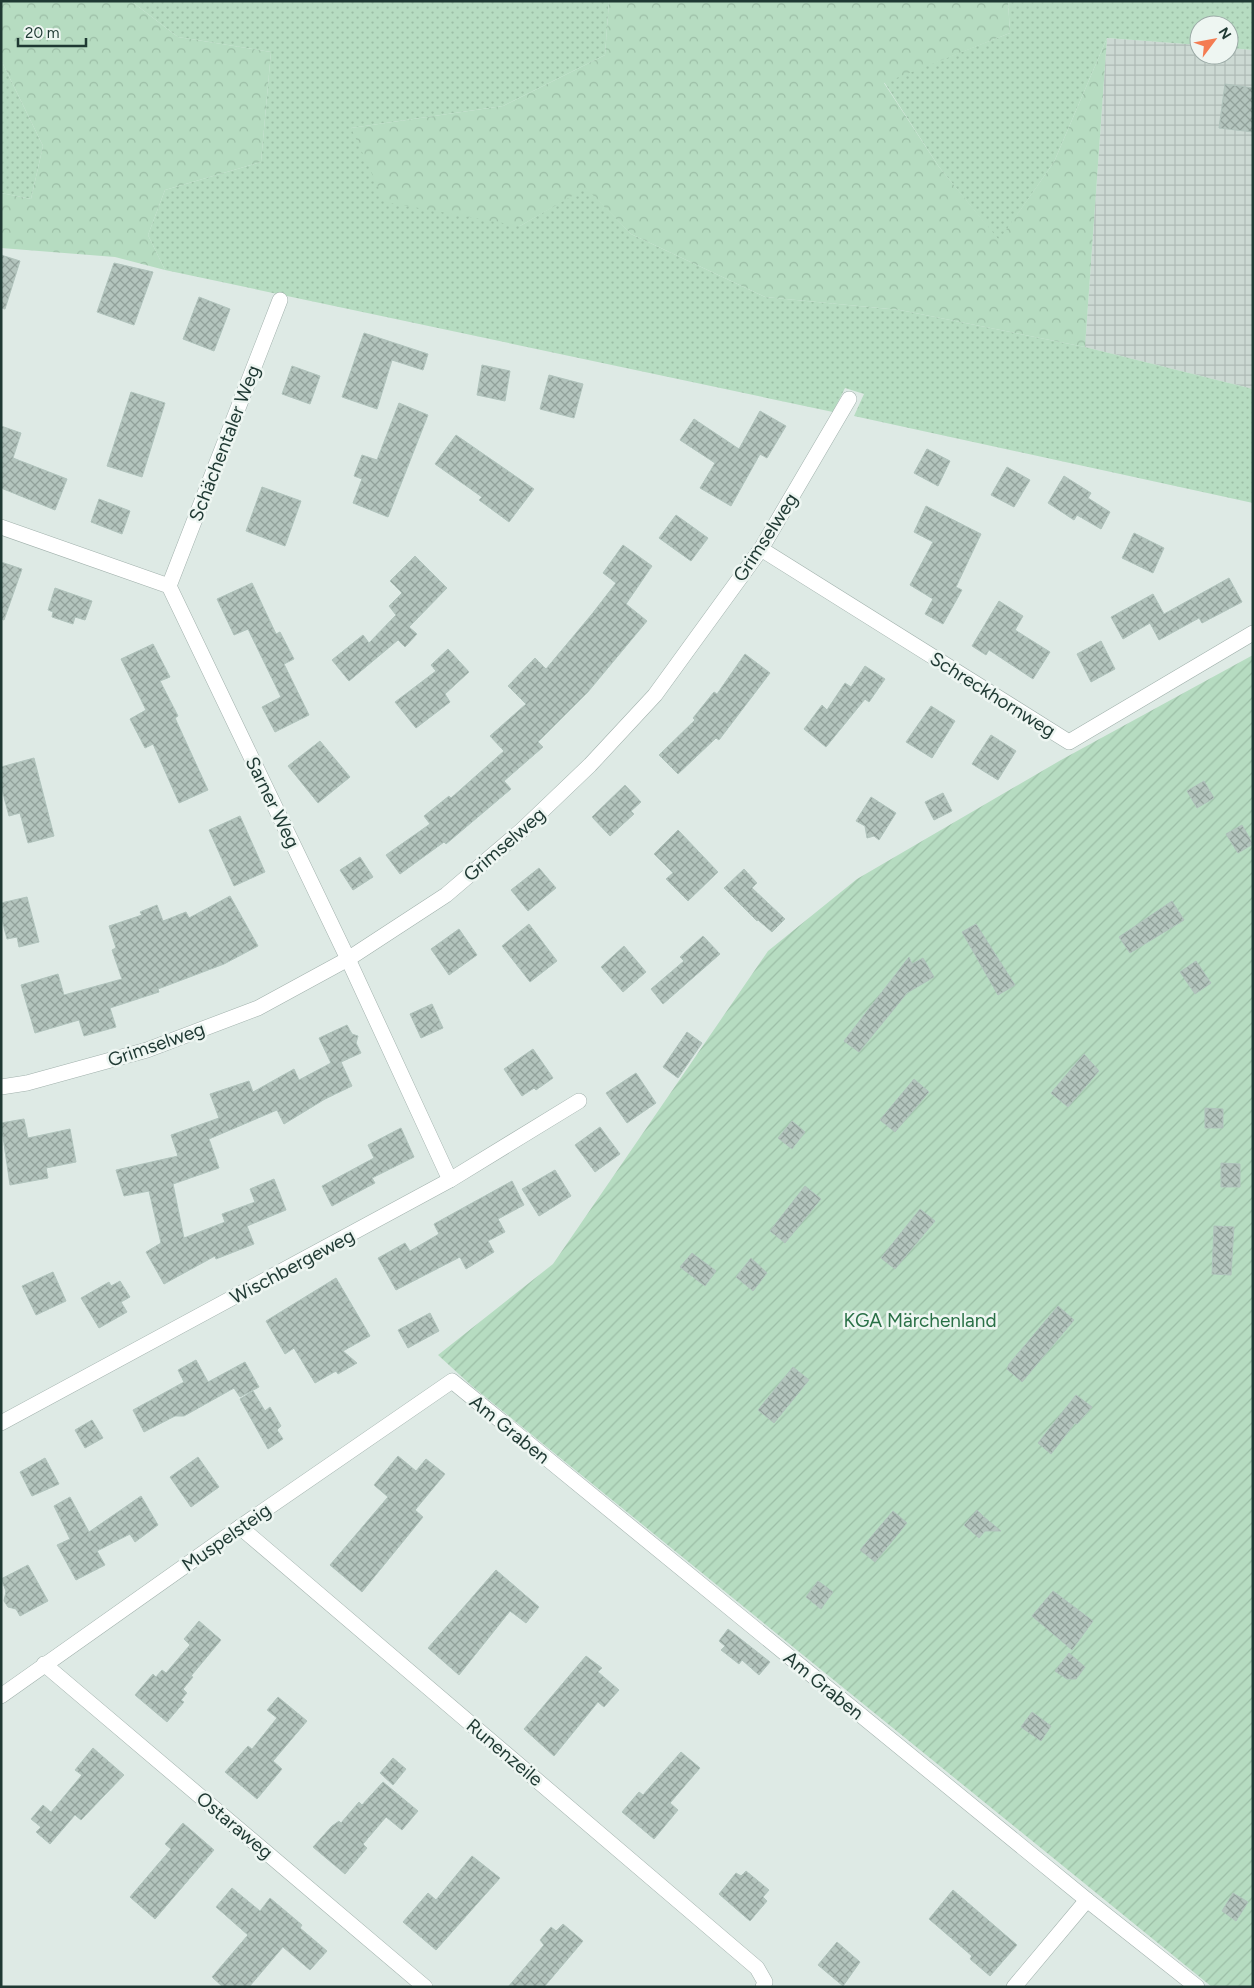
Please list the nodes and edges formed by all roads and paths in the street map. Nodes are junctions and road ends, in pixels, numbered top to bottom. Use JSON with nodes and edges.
{"nodes":[{"id":1,"x":280,"y":300,"type":"dead end"},
{"id":2,"x":849,"y":399,"type":"dead end"},
{"id":3,"x":1,"y":527,"type":"edge"},
{"id":4,"x":761,"y":549,"type":"junction"},
{"id":5,"x":170,"y":586,"type":"junction"},
{"id":6,"x":1253,"y":633,"type":"edge"},
{"id":7,"x":348,"y":959,"type":"junction"},
{"id":8,"x":1,"y":1087,"type":"edge"},
{"id":9,"x":579,"y":1101,"type":"dead end"},
{"id":10,"x":450,"y":1180,"type":"junction"},
{"id":11,"x":452,"y":1381,"type":"joint"},
{"id":12,"x":1,"y":1423,"type":"edge"},
{"id":13,"x":240,"y":1526,"type":"junction"},
{"id":14,"x":44,"y":1664,"type":"junction"},
{"id":15,"x":1,"y":1696,"type":"edge"},
{"id":16,"x":1087,"y":1900,"type":"junction"},
{"id":17,"x":764,"y":1984,"type":"edge"},
{"id":18,"x":425,"y":1987,"type":"edge"},
{"id":19,"x":1014,"y":1987,"type":"edge"},
{"id":20,"x":1197,"y":1987,"type":"edge"}],
"edges":[{"from":1,"to":5,"type":"street","name":"Schächentaler Weg"},
{"from":2,"to":4,"type":"street","name":"Grimselweg"},
{"from":3,"to":5,"type":"street"},
{"from":4,"to":6,"type":"street","name":"Schreckhornweg"},
{"from":4,"to":7,"type":"street","name":"Grimselweg"},
{"from":5,"to":7,"type":"street","name":"Sarner Weg"},
{"from":7,"to":8,"type":"street","name":"Grimselweg"},
{"from":7,"to":10,"type":"street","name":"Sarner Weg"},
{"from":9,"to":10,"type":"street","name":"Wischbergeweg"},
{"from":10,"to":12,"type":"street","name":"Wischbergeweg"},
{"from":11,"to":13,"type":"street","name":"Muspelsteig"},
{"from":11,"to":16,"type":"street","name":"Am Graben"},
{"from":13,"to":14,"type":"street","name":"Muspelsteig"},
{"from":13,"to":17,"type":"street","name":"Runenzeile"},
{"from":14,"to":15,"type":"street","name":"Muspelsteig"},
{"from":14,"to":18,"type":"street","name":"Ostaraweg"},
{"from":16,"to":19,"type":"street"},
{"from":16,"to":20,"type":"street","name":"Am Graben"}]}
